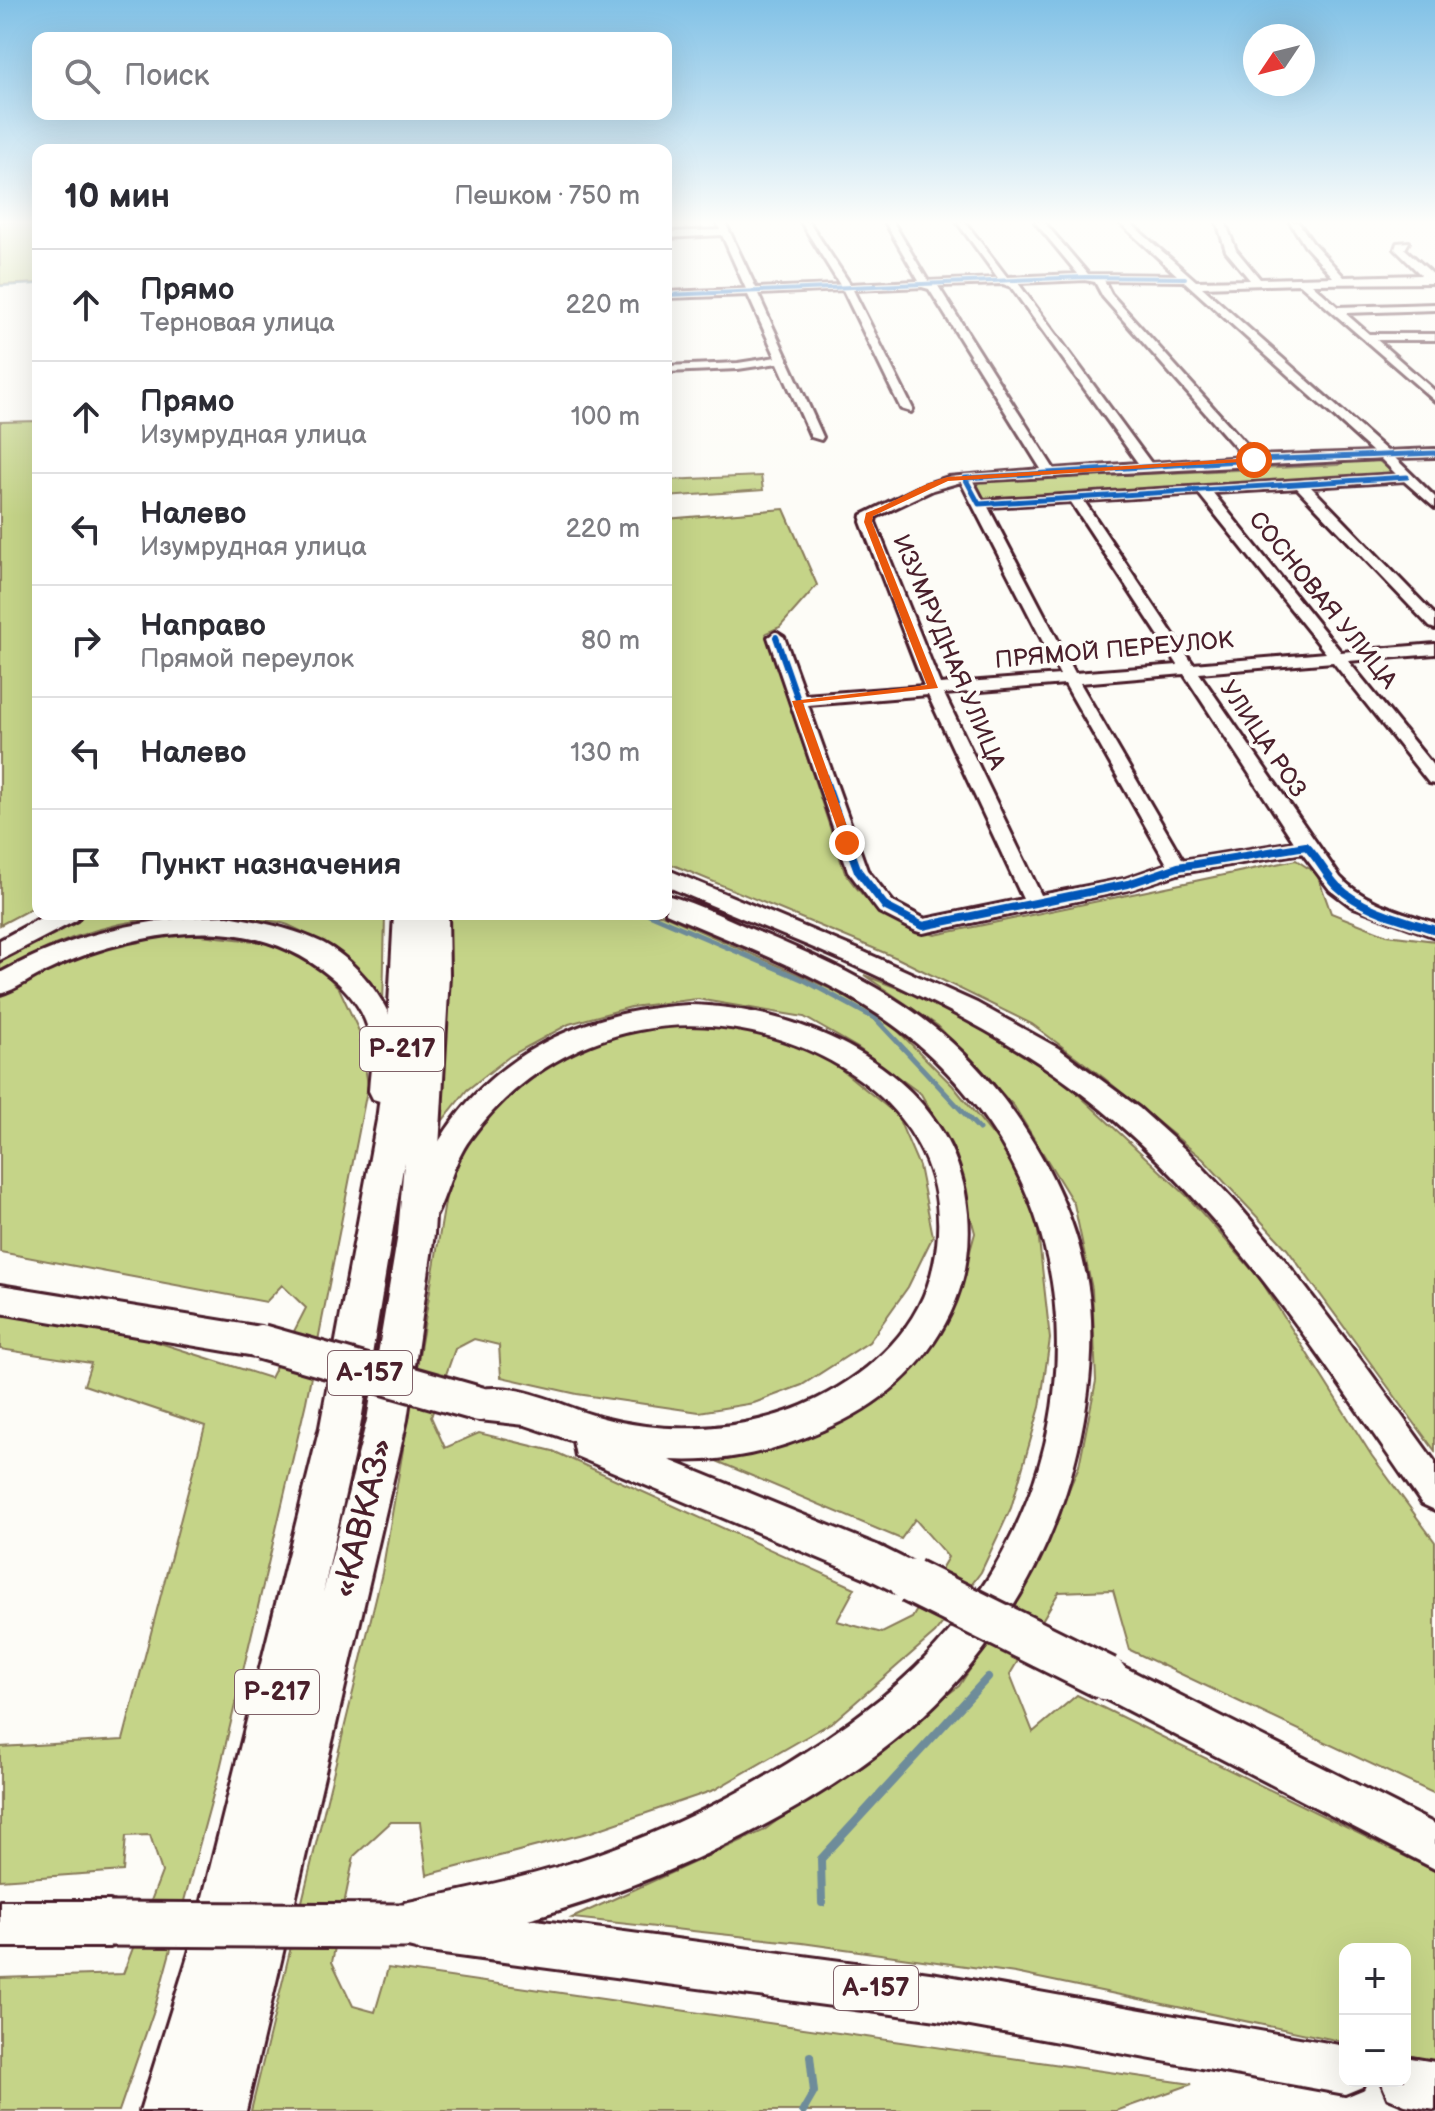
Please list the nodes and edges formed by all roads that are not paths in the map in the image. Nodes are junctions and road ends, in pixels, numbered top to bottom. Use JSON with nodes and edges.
{"nodes":[{"id":1,"x":764,"y":321,"type":"edge"},
{"id":2,"x":863,"y":321,"type":"edge"},
{"id":3,"x":954,"y":321,"type":"edge"},
{"id":4,"x":1041,"y":321,"type":"edge"},
{"id":5,"x":1130,"y":321,"type":"edge"},
{"id":6,"x":1233,"y":321,"type":"edge"},
{"id":7,"x":1347,"y":321,"type":"edge"},
{"id":8,"x":1365,"y":337,"type":"junction"},
{"id":9,"x":1435,"y":337,"type":"edge"},
{"id":10,"x":783,"y":359,"type":"junction"},
{"id":11,"x":672,"y":369,"type":"edge"},
{"id":12,"x":1408,"y":372,"type":"junction"},
{"id":13,"x":1421,"y":372,"type":"dead end"},
{"id":14,"x":1435,"y":397,"type":"edge"},
{"id":15,"x":907,"y":409,"type":"dead end"},
{"id":16,"x":817,"y":437,"type":"dead end"},
{"id":17,"x":1435,"y":453,"type":"edge"},
{"id":18,"x":1384,"y":455,"type":"junction"},
{"id":19,"x":1254,"y":460,"type":"junction"},
{"id":20,"x":1148,"y":468,"type":"junction"},
{"id":21,"x":1050,"y":473,"type":"junction"},
{"id":22,"x":1407,"y":477,"type":"junction"},
{"id":23,"x":965,"y":478,"type":"junction"},
{"id":24,"x":1300,"y":483,"type":"junction"},
{"id":25,"x":1203,"y":490,"type":"junction"},
{"id":26,"x":1075,"y":498,"type":"junction"},
{"id":27,"x":979,"y":504,"type":"junction"},
{"id":28,"x":1435,"y":504,"type":"edge"},
{"id":29,"x":1435,"y":624,"type":"edge"},
{"id":30,"x":776,"y":637,"type":"dead end"},
{"id":31,"x":1435,"y":649,"type":"edge"},
{"id":32,"x":1337,"y":656,"type":"junction"},
{"id":33,"x":1187,"y":667,"type":"junction"},
{"id":34,"x":1070,"y":679,"type":"junction"},
{"id":35,"x":933,"y":688,"type":"junction"},
{"id":36,"x":797,"y":701,"type":"junction"},
{"id":37,"x":1435,"y":779,"type":"edge"},
{"id":38,"x":1306,"y":846,"type":"junction"},
{"id":39,"x":1178,"y":867,"type":"junction"},
{"id":40,"x":672,"y":880,"type":"edge"},
{"id":41,"x":1034,"y":901,"type":"junction"},
{"id":42,"x":672,"y":906,"type":"edge"},
{"id":43,"x":57,"y":920,"type":"edge"},
{"id":44,"x":408,"y":920,"type":"edge"},
{"id":45,"x":434,"y":920,"type":"edge"},
{"id":46,"x":1435,"y":930,"type":"edge"},
{"id":47,"x":0,"y":951,"type":"edge"},
{"id":48,"x":0,"y":985,"type":"edge"},
{"id":49,"x":382,"y":1182,"type":"junction"},
{"id":50,"x":416,"y":1234,"type":"junction"},
{"id":51,"x":0,"y":1279,"type":"edge"},
{"id":52,"x":0,"y":1299,"type":"edge"},
{"id":53,"x":205,"y":1331,"type":"junction"},
{"id":54,"x":479,"y":1404,"type":"junction"},
{"id":55,"x":1435,"y":1492,"type":"edge"},
{"id":56,"x":1435,"y":1847,"type":"edge"},
{"id":57,"x":0,"y":1924,"type":"edge"},
{"id":58,"x":404,"y":1926,"type":"junction"},
{"id":59,"x":1339,"y":2069,"type":"edge"},
{"id":60,"x":1411,"y":2082,"type":"edge"},
{"id":61,"x":1435,"y":2086,"type":"edge"},
{"id":62,"x":168,"y":2111,"type":"edge"},
{"id":63,"x":218,"y":2111,"type":"edge"}],
"edges":[{"from":1,"to":10,"type":"street"},
{"from":2,"to":15,"type":"street"},
{"from":3,"to":21,"type":"street"},
{"from":4,"to":20,"type":"street"},
{"from":5,"to":19,"type":"street"},
{"from":6,"to":18,"type":"street"},
{"from":7,"to":8,"type":"street"},
{"from":8,"to":9,"type":"street"},
{"from":8,"to":12,"type":"street"},
{"from":10,"to":11,"type":"street"},
{"from":10,"to":16,"type":"street"},
{"from":12,"to":13,"type":"street"},
{"from":12,"to":14,"type":"street"},
{"from":17,"to":18,"type":"street"},
{"from":18,"to":19,"type":"street"},
{"from":18,"to":22,"type":"street"},
{"from":19,"to":20,"type":"street"},
{"from":20,"to":21,"type":"street"},
{"from":21,"to":23,"type":"street"},
{"from":22,"to":24,"type":"street"},
{"from":22,"to":28,"type":"street"},
{"from":23,"to":27,"type":"street"},
{"from":23,"to":35,"type":"street","name":"ИЗУМРУДНАЯ УЛИЦА"},
{"from":24,"to":25,"type":"street"},
{"from":24,"to":29,"type":"street"},
{"from":25,"to":26,"type":"street"},
{"from":25,"to":32,"type":"street","name":"СОСНОВАЯ УЛИЦА"},
{"from":26,"to":27,"type":"street"},
{"from":26,"to":33,"type":"street","name":"УЛИЦА РОЗ"},
{"from":27,"to":34,"type":"street"},
{"from":30,"to":36,"type":"street"},
{"from":31,"to":32,"type":"street","name":"ПРЯМОЙ ПЕРЕУЛОК"},
{"from":32,"to":33,"type":"street","name":"ПРЯМОЙ ПЕРЕУЛОК"},
{"from":32,"to":37,"type":"street","name":"СОСНОВАЯ УЛИЦА"},
{"from":33,"to":34,"type":"street","name":"ПРЯМОЙ ПЕРЕУЛОК"},
{"from":33,"to":38,"type":"street","name":"УЛИЦА РОЗ"},
{"from":34,"to":35,"type":"street","name":"ПРЯМОЙ ПЕРЕУЛОК"},
{"from":34,"to":39,"type":"street"},
{"from":35,"to":36,"type":"street","name":"ПРЯМОЙ ПЕРЕУЛОК"},
{"from":35,"to":41,"type":"street","name":"ИЗУМРУДНАЯ УЛИЦА"},
{"from":36,"to":41,"type":"street"},
{"from":38,"to":39,"type":"street"},
{"from":38,"to":46,"type":"street","name":"УЛИЦА РОЗ"},
{"from":39,"to":41,"type":"street"},
{"from":40,"to":55,"type":"main road"},
{"from":42,"to":58,"type":"main road"},
{"from":43,"to":47,"type":"main road"},
{"from":44,"to":49,"type":"highway","number":"Р-217"},
{"from":45,"to":50,"type":"highway","name":"«КАВКАЗ»","number":"Р-217"},
{"from":48,"to":49,"type":"main road"},
{"from":49,"to":62,"type":"highway","name":"«КАВКАЗ»","number":"Р-217"},
{"from":50,"to":54,"type":"main road"},
{"from":50,"to":63,"type":"highway","name":"«КАВКАЗ»","number":"Р-217"},
{"from":51,"to":53,"type":"main road"},
{"from":52,"to":53,"type":"main road","number":"А-157"},
{"from":53,"to":54,"type":"main road","number":"А-157","bridge":true},
{"from":54,"to":56,"type":"main road","number":"А-157","bridge":true},
{"from":57,"to":58,"type":"main road","number":"А-157","bridge":true},
{"from":58,"to":59,"type":"main road","number":"А-157"},
{"from":60,"to":61,"type":"main road"}]}
